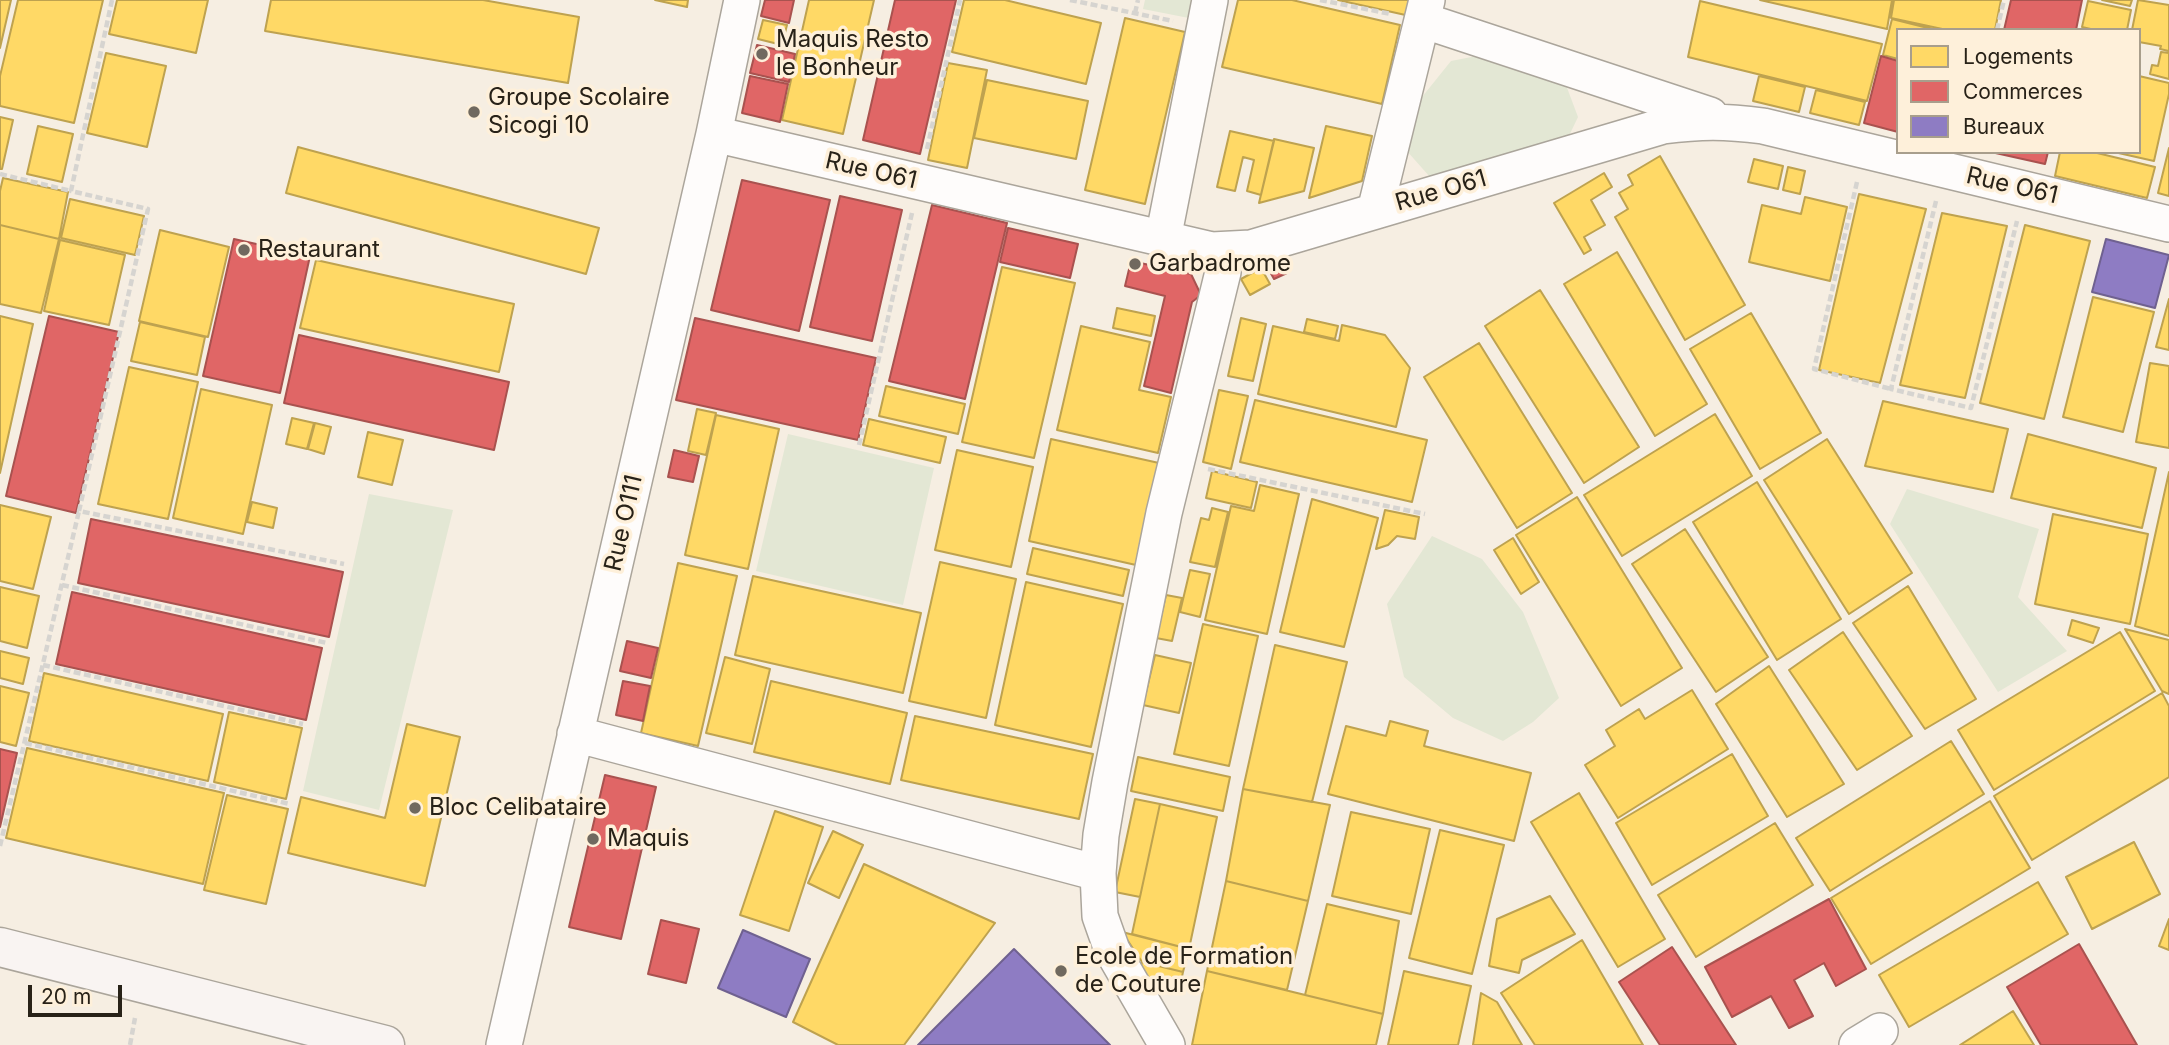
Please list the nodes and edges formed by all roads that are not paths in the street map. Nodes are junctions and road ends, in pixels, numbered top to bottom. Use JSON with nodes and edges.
{"nodes":[{"id":1,"x":742,"y":0,"type":"edge"},
{"id":2,"x":1424,"y":10,"type":"edge"},
{"id":3,"x":1208,"y":14,"type":"edge"},
{"id":4,"x":1726,"y":121,"type":"junction"},
{"id":5,"x":713,"y":134,"type":"junction"},
{"id":6,"x":1375,"y":211,"type":"junction"},
{"id":7,"x":2169,"y":224,"type":"edge"},
{"id":8,"x":1163,"y":239,"type":"junction"},
{"id":9,"x":1225,"y":250,"type":"junction"},
{"id":10,"x":575,"y":734,"type":"junction"},
{"id":11,"x":1098,"y":873,"type":"junction"},
{"id":12,"x":0,"y":947,"type":"edge"},
{"id":13,"x":385,"y":1045,"type":"edge"},
{"id":14,"x":504,"y":1045,"type":"edge"},
{"id":15,"x":1167,"y":1045,"type":"edge"}],
"edges":[{"from":1,"to":5,"type":"street","name":"Rue O111"},
{"from":2,"to":4,"type":"street"},
{"from":2,"to":6,"type":"street"},
{"from":3,"to":8,"type":"street"},
{"from":4,"to":6,"type":"street","name":"Rue O61"},
{"from":4,"to":7,"type":"street","name":"Rue O61"},
{"from":5,"to":8,"type":"street","name":"Rue O61"},
{"from":5,"to":10,"type":"street","name":"Rue O111"},
{"from":6,"to":9,"type":"street","name":"Rue O61"},
{"from":8,"to":9,"type":"street","name":"Rue O61"},
{"from":9,"to":11,"type":"street"},
{"from":10,"to":11,"type":"street"},
{"from":10,"to":14,"type":"street","name":"Rue O111"},
{"from":11,"to":15,"type":"street"},
{"from":12,"to":13,"type":"main road"}]}
